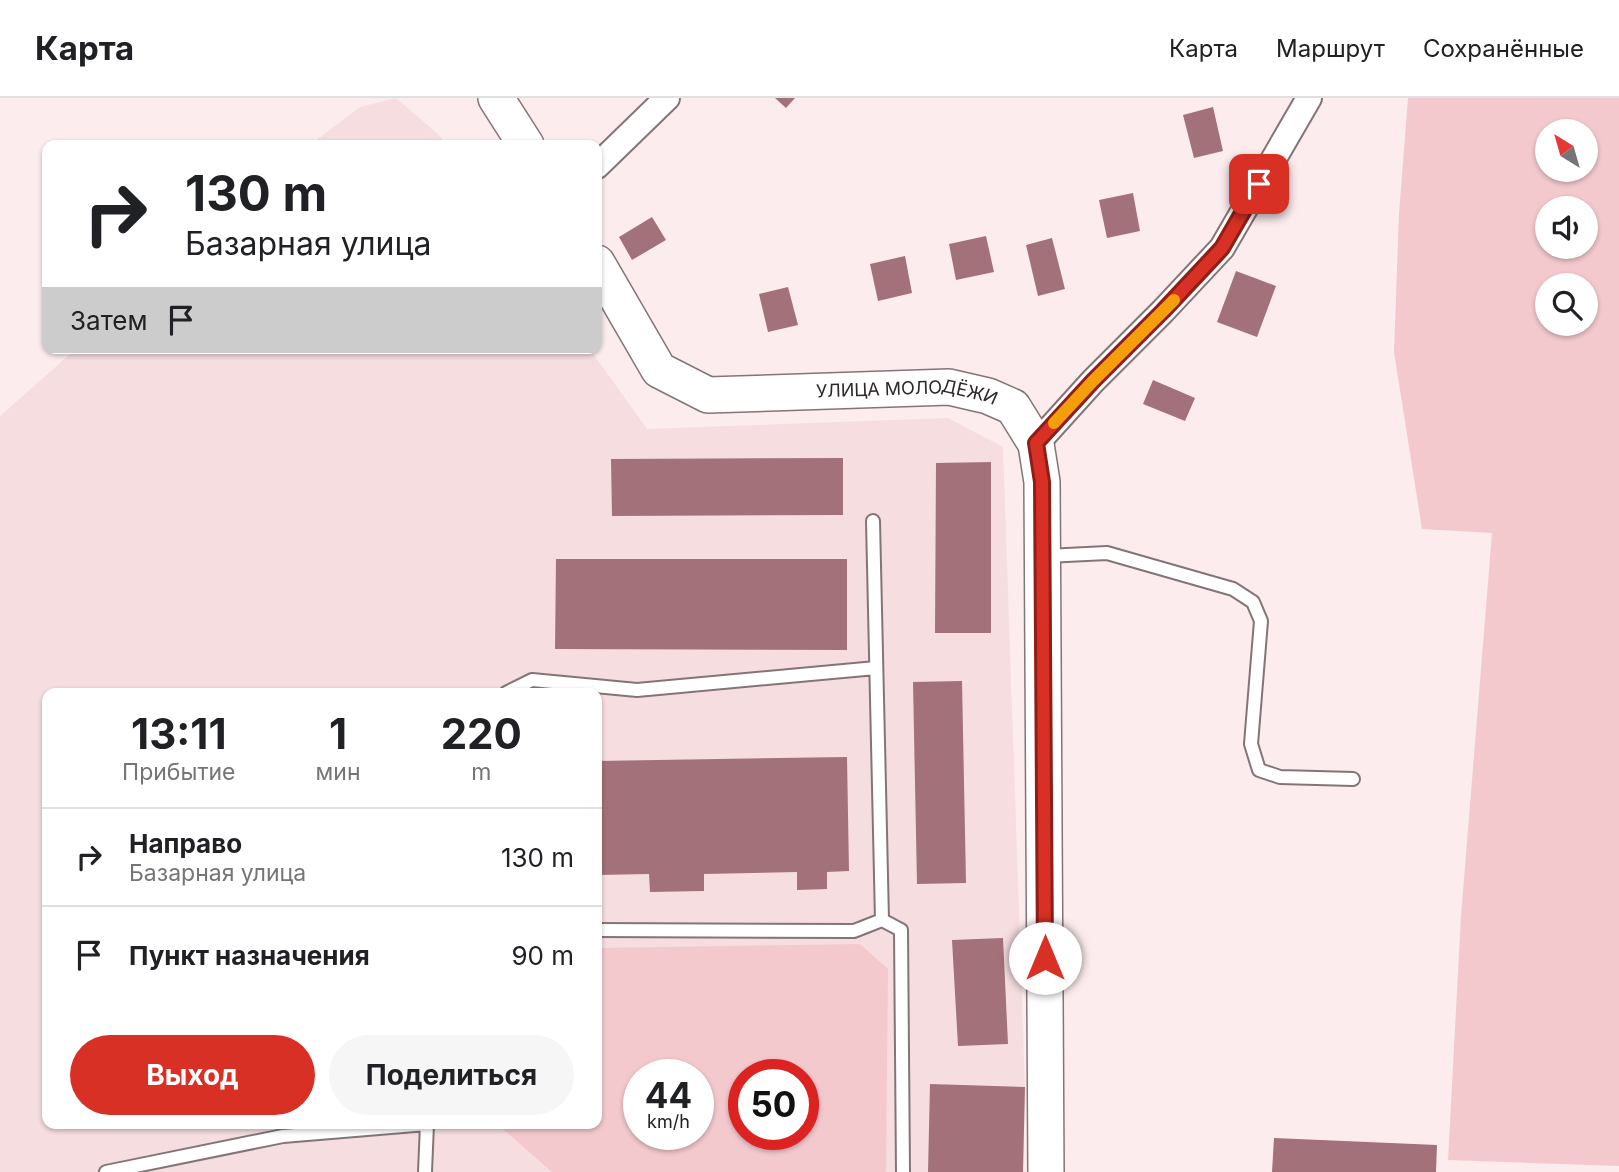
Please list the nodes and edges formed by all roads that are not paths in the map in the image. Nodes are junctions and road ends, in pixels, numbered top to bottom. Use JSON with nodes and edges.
{"nodes":[{"id":1,"x":496,"y":98,"type":"edge"},
{"id":2,"x":667,"y":98,"type":"edge"},
{"id":3,"x":1309,"y":98,"type":"edge"},
{"id":4,"x":523,"y":140,"type":"edge"},
{"id":5,"x":602,"y":161,"type":"edge"},
{"id":6,"x":602,"y":272,"type":"edge"},
{"id":7,"x":1036,"y":443,"type":"junction"},
{"id":8,"x":873,"y":521,"type":"dead end"},
{"id":9,"x":1042,"y":556,"type":"junction"},
{"id":10,"x":876,"y":668,"type":"junction"},
{"id":11,"x":516,"y":688,"type":"edge"},
{"id":12,"x":1353,"y":779,"type":"dead end"},
{"id":13,"x":882,"y":920,"type":"junction"},
{"id":14,"x":602,"y":930,"type":"edge"},
{"id":15,"x":367,"y":1129,"type":"edge"},
{"id":16,"x":427,"y":1129,"type":"edge"},
{"id":17,"x":106,"y":1172,"type":"edge"},
{"id":18,"x":425,"y":1172,"type":"edge"},
{"id":19,"x":904,"y":1172,"type":"edge"},
{"id":20,"x":1046,"y":1172,"type":"edge"}],
"edges":[{"from":1,"to":4,"type":"main road"},
{"from":2,"to":5,"type":"street"},
{"from":3,"to":7,"type":"street"},
{"from":6,"to":7,"type":"main road","name":"УЛИЦА МОЛОДЁЖИ"},
{"from":7,"to":9,"type":"main road","name":"УЛИЦА МОЛОДЁЖИ"},
{"from":8,"to":10,"type":"lane"},
{"from":9,"to":12,"type":"lane"},
{"from":9,"to":20,"type":"main road","name":"УЛИЦА МОЛОДЁЖИ"},
{"from":10,"to":11,"type":"lane"},
{"from":10,"to":13,"type":"lane"},
{"from":13,"to":14,"type":"lane"},
{"from":13,"to":19,"type":"lane"},
{"from":15,"to":17,"type":"lane"},
{"from":16,"to":18,"type":"lane"}]}
